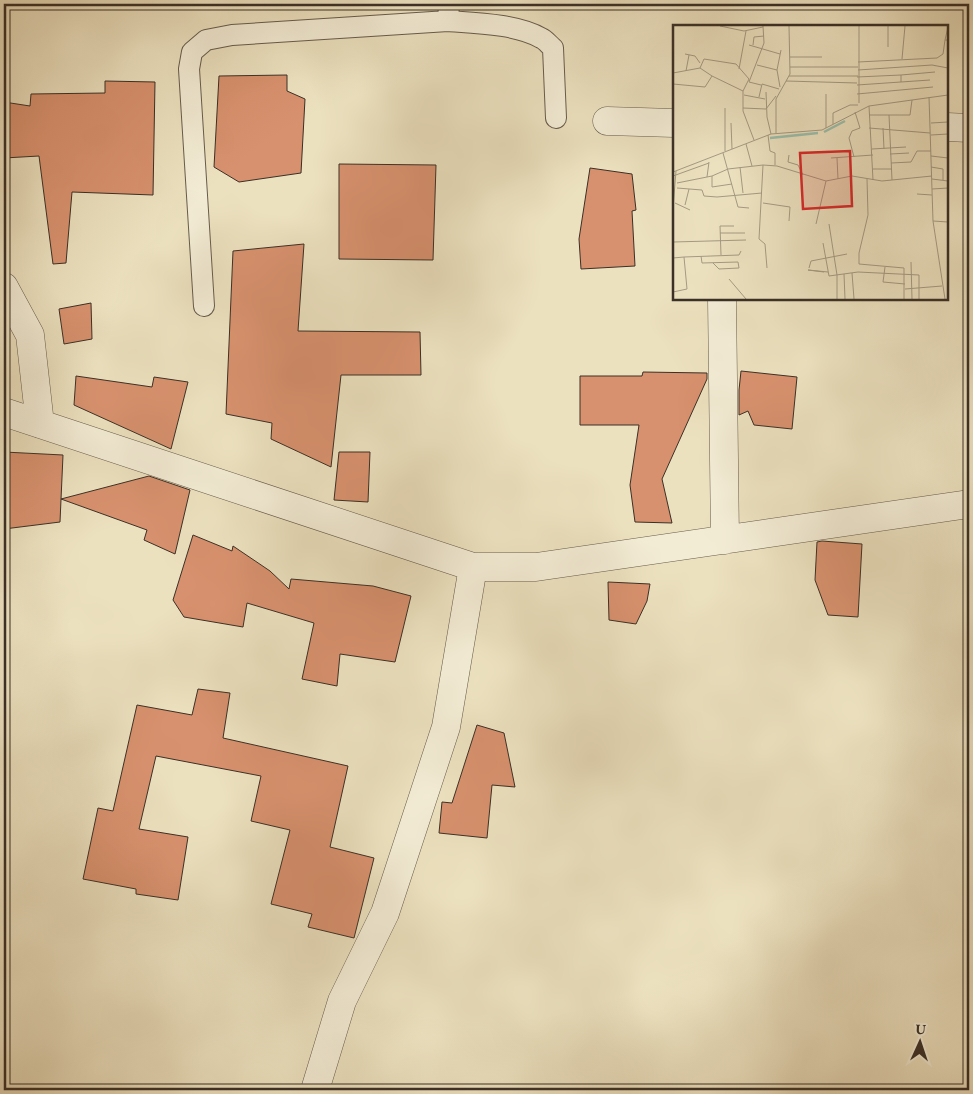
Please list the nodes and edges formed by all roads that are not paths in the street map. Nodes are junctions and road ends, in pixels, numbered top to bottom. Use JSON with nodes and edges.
{"nodes":[{"id":1,"x":448,"y":12,"type":"edge"},
{"id":2,"x":556,"y":118,"type":"dead end"},
{"id":3,"x":607,"y":121,"type":"dead end"},
{"id":4,"x":673,"y":124,"type":"edge"},
{"id":5,"x":948,"y":127,"type":"edge"},
{"id":6,"x":969,"y":128,"type":"edge"},
{"id":7,"x":4,"y":287,"type":"edge"},
{"id":8,"x":722,"y":300,"type":"edge"},
{"id":9,"x":204,"y":306,"type":"dead end"},
{"id":10,"x":4,"y":412,"type":"edge"},
{"id":11,"x":40,"y":424,"type":"junction"},
{"id":12,"x":969,"y":504,"type":"edge"},
{"id":13,"x":725,"y":540,"type":"junction"},
{"id":14,"x":473,"y":567,"type":"junction"},
{"id":15,"x":315,"y":1090,"type":"edge"}],
"edges":[{"from":1,"to":2,"type":"lane"},
{"from":1,"to":9,"type":"lane"},
{"from":3,"to":4,"type":"street"},
{"from":5,"to":6,"type":"street"},
{"from":7,"to":11,"type":"street"},
{"from":8,"to":13,"type":"street"},
{"from":10,"to":11,"type":"street"},
{"from":11,"to":14,"type":"street"},
{"from":12,"to":13,"type":"street"},
{"from":13,"to":14,"type":"street"},
{"from":14,"to":15,"type":"street"}]}
